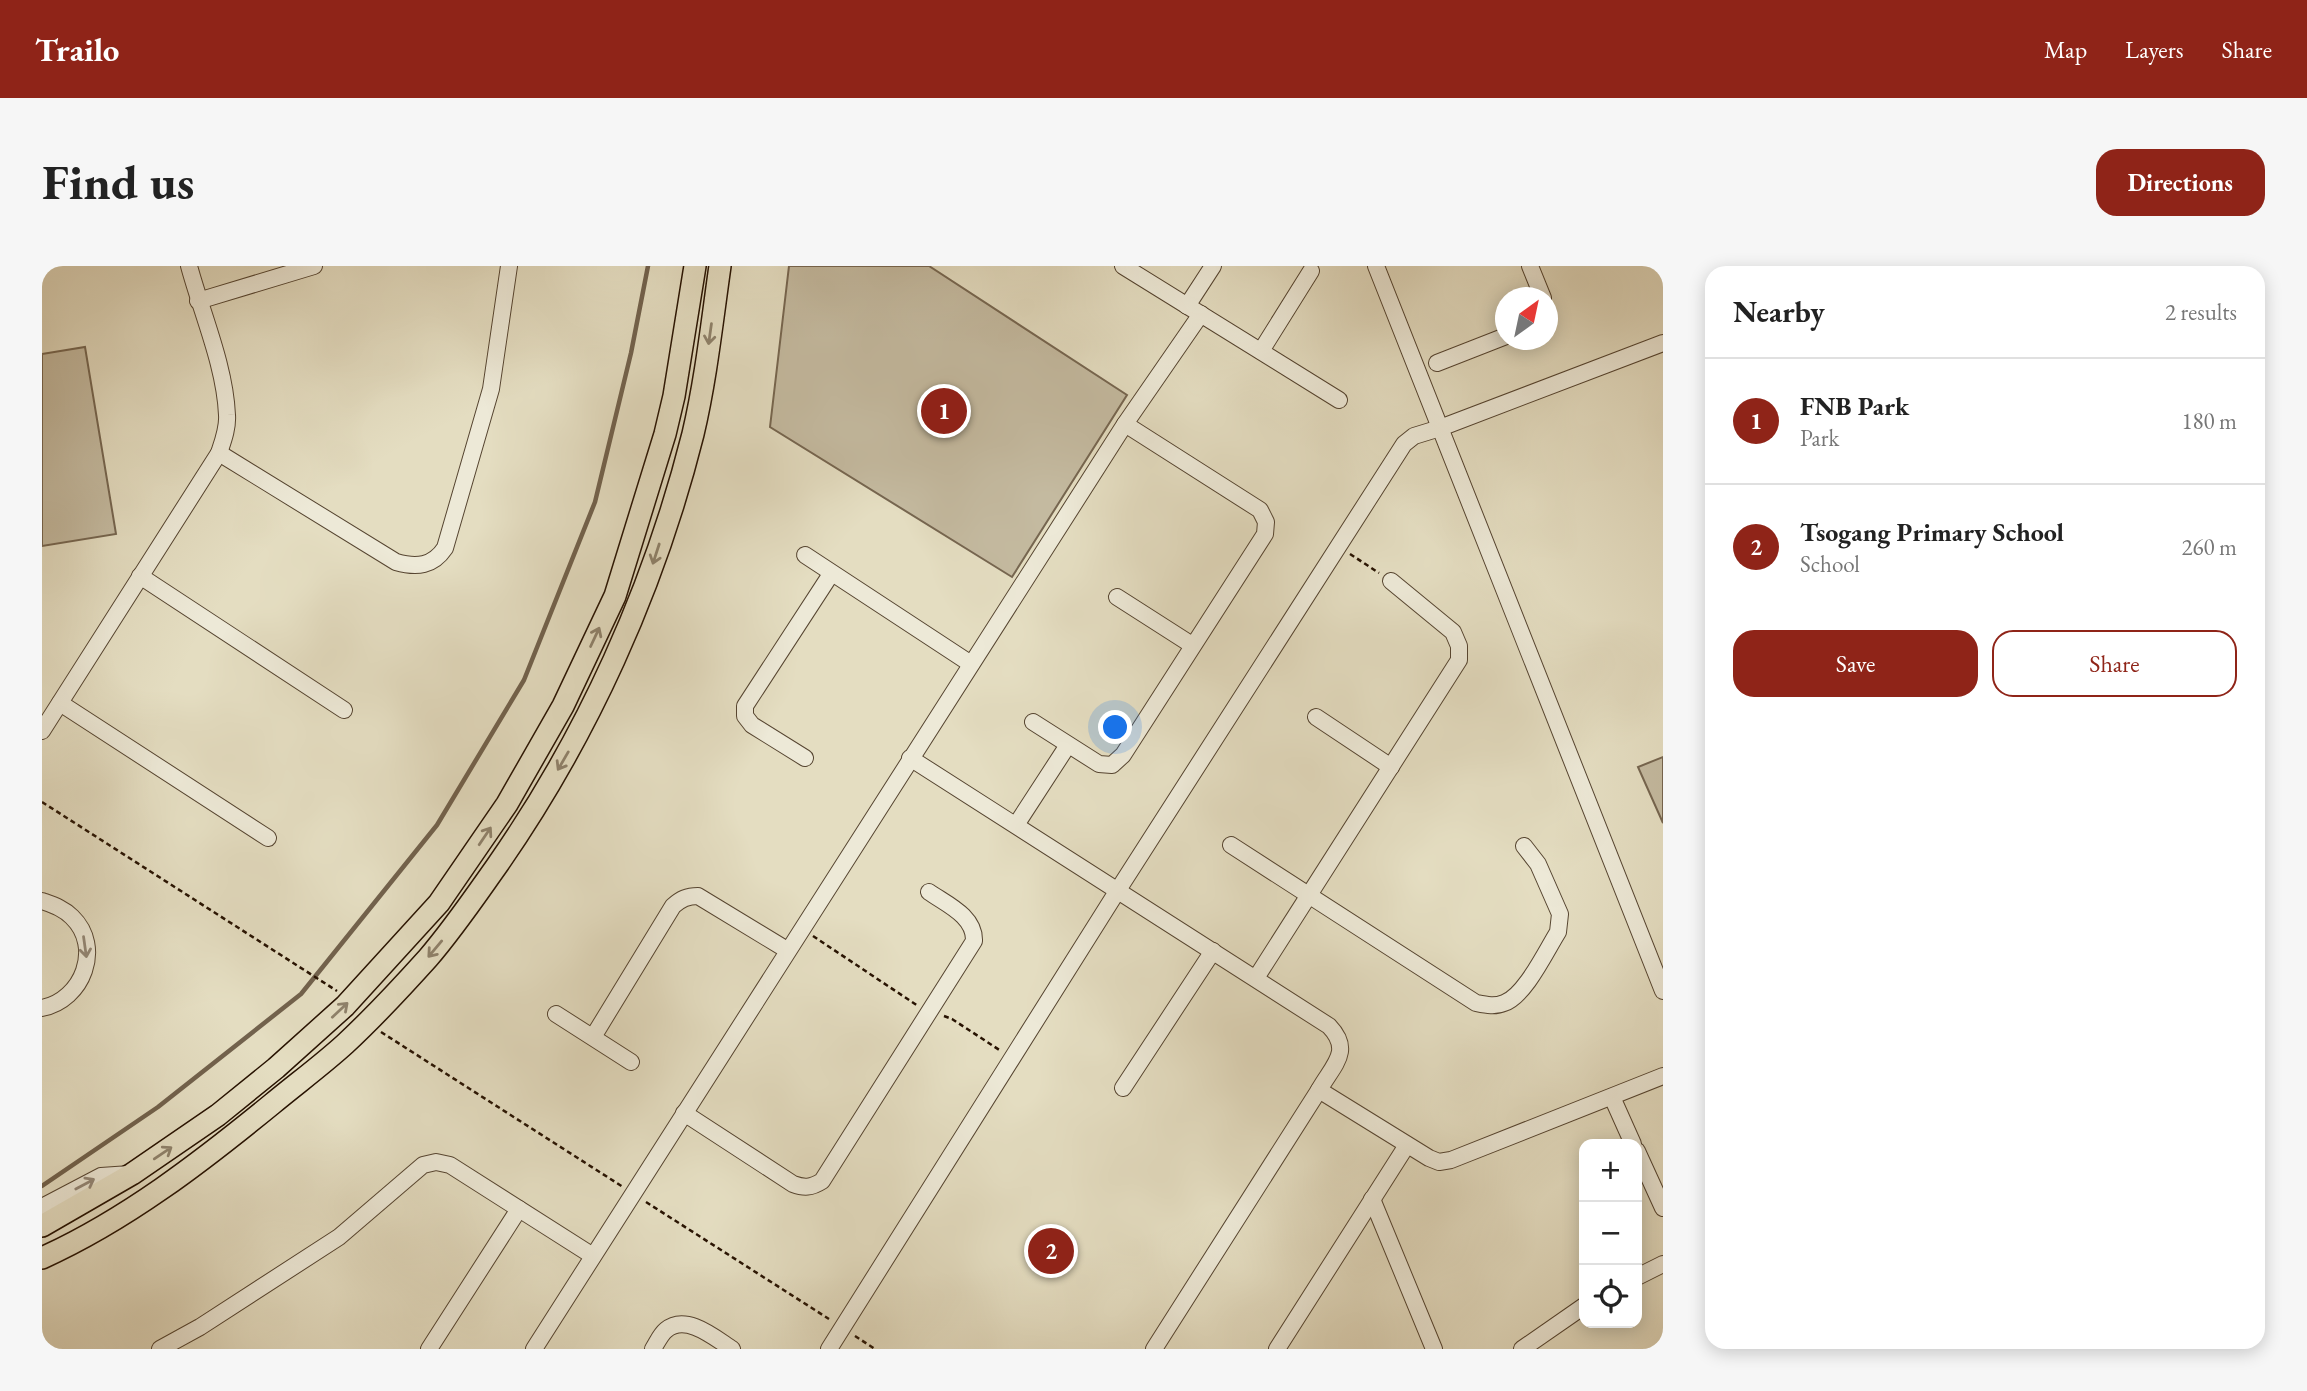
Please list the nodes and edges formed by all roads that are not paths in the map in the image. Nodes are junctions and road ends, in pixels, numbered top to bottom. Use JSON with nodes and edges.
{"nodes":[{"id":1,"x":189,"y":266,"type":"edge"},
{"id":2,"x":314,"y":266,"type":"edge"},
{"id":3,"x":509,"y":266,"type":"edge"},
{"id":4,"x":695,"y":266,"type":"edge"},
{"id":5,"x":720,"y":266,"type":"edge"},
{"id":6,"x":1123,"y":266,"type":"edge"},
{"id":7,"x":1213,"y":266,"type":"edge"},
{"id":8,"x":1376,"y":266,"type":"edge"},
{"id":9,"x":1530,"y":266,"type":"edge"},
{"id":10,"x":278,"y":271,"type":"edge"},
{"id":11,"x":1311,"y":271,"type":"dead end"},
{"id":12,"x":1539,"y":287,"type":"edge"},
{"id":13,"x":198,"y":301,"type":"junction"},
{"id":14,"x":1194,"y":310,"type":"junction"},
{"id":15,"x":1495,"y":340,"type":"edge"},
{"id":16,"x":1663,"y":342,"type":"edge"},
{"id":17,"x":1261,"y":351,"type":"junction"},
{"id":18,"x":1437,"y":363,"type":"dead end"},
{"id":19,"x":1339,"y":400,"type":"dead end"},
{"id":20,"x":1125,"y":424,"type":"junction"},
{"id":21,"x":1440,"y":428,"type":"junction"},
{"id":22,"x":219,"y":453,"type":"junction"},
{"id":23,"x":805,"y":555,"type":"dead end"},
{"id":24,"x":831,"y":574,"type":"junction"},
{"id":25,"x":141,"y":576,"type":"junction"},
{"id":26,"x":1391,"y":581,"type":"road end"},
{"id":27,"x":1117,"y":597,"type":"dead end"},
{"id":28,"x":1192,"y":645,"type":"junction"},
{"id":29,"x":971,"y":664,"type":"junction"},
{"id":30,"x":60,"y":703,"type":"junction"},
{"id":31,"x":344,"y":710,"type":"dead end"},
{"id":32,"x":1316,"y":717,"type":"dead end"},
{"id":33,"x":1033,"y":722,"type":"dead end"},
{"id":34,"x":42,"y":731,"type":"edge"},
{"id":35,"x":1068,"y":745,"type":"junction"},
{"id":36,"x":805,"y":758,"type":"dead end"},
{"id":37,"x":910,"y":758,"type":"junction"},
{"id":38,"x":1391,"y":767,"type":"junction"},
{"id":39,"x":1016,"y":825,"type":"junction"},
{"id":40,"x":268,"y":838,"type":"dead end"},
{"id":41,"x":1231,"y":845,"type":"dead end"},
{"id":42,"x":1524,"y":846,"type":"dead end"},
{"id":43,"x":1118,"y":890,"type":"junction"},
{"id":44,"x":929,"y":892,"type":"dead end"},
{"id":45,"x":1309,"y":897,"type":"junction"},
{"id":46,"x":42,"y":901,"type":"edge"},
{"id":47,"x":787,"y":950,"type":"junction"},
{"id":48,"x":1213,"y":950,"type":"junction"},
{"id":49,"x":1256,"y":978,"type":"junction"},
{"id":50,"x":1663,"y":990,"type":"edge"},
{"id":51,"x":42,"y":1008,"type":"edge"},
{"id":52,"x":556,"y":1014,"type":"dead end"},
{"id":53,"x":593,"y":1037,"type":"junction"},
{"id":54,"x":631,"y":1062,"type":"dead end"},
{"id":55,"x":1663,"y":1076,"type":"edge"},
{"id":56,"x":1123,"y":1088,"type":"dead end"},
{"id":57,"x":1319,"y":1090,"type":"junction"},
{"id":58,"x":1612,"y":1097,"type":"junction"},
{"id":59,"x":684,"y":1113,"type":"junction"},
{"id":60,"x":1631,"y":1139,"type":"edge"},
{"id":61,"x":1407,"y":1145,"type":"junction"},
{"id":62,"x":1642,"y":1162,"type":"edge"},
{"id":63,"x":132,"y":1174,"type":"junction"},
{"id":64,"x":1371,"y":1199,"type":"junction"},
{"id":65,"x":42,"y":1207,"type":"edge"},
{"id":66,"x":1663,"y":1208,"type":"edge"},
{"id":67,"x":519,"y":1209,"type":"junction"},
{"id":68,"x":42,"y":1226,"type":"edge"},
{"id":69,"x":593,"y":1256,"type":"junction"},
{"id":70,"x":42,"y":1258,"type":"edge"},
{"id":71,"x":1663,"y":1264,"type":"edge"},
{"id":72,"x":1642,"y":1275,"type":"edge"},
{"id":73,"x":1579,"y":1309,"type":"edge"},
{"id":74,"x":160,"y":1349,"type":"edge"},
{"id":75,"x":429,"y":1349,"type":"edge"},
{"id":76,"x":534,"y":1349,"type":"edge"},
{"id":77,"x":653,"y":1349,"type":"edge"},
{"id":78,"x":732,"y":1349,"type":"edge"},
{"id":79,"x":829,"y":1349,"type":"edge"},
{"id":80,"x":1154,"y":1349,"type":"edge"},
{"id":81,"x":1277,"y":1349,"type":"edge"},
{"id":82,"x":1434,"y":1349,"type":"edge"},
{"id":83,"x":1522,"y":1349,"type":"edge"}],
"edges":[{"from":1,"to":13,"type":"street"},
{"from":2,"to":10,"type":"street"},
{"from":3,"to":22,"type":"street"},
{"from":63,"to":4,"type":"main road","one_way":true},
{"from":5,"to":70,"type":"main road","one_way":true},
{"from":6,"to":14,"type":"street"},
{"from":7,"to":14,"type":"street"},
{"from":8,"to":21,"type":"street"},
{"from":9,"to":12,"type":"street"},
{"from":10,"to":13,"type":"street"},
{"from":11,"to":17,"type":"street"},
{"from":13,"to":22,"type":"street"},
{"from":14,"to":17,"type":"street"},
{"from":14,"to":20,"type":"street"},
{"from":15,"to":18,"type":"street"},
{"from":16,"to":21,"type":"street"},
{"from":17,"to":19,"type":"street"},
{"from":20,"to":28,"type":"street"},
{"from":20,"to":29,"type":"street"},
{"from":21,"to":43,"type":"street"},
{"from":21,"to":50,"type":"street"},
{"from":22,"to":25,"type":"street"},
{"from":23,"to":24,"type":"street"},
{"from":24,"to":29,"type":"street"},
{"from":24,"to":36,"type":"street"},
{"from":25,"to":30,"type":"street"},
{"from":25,"to":31,"type":"street"},
{"from":26,"to":38,"type":"street"},
{"from":27,"to":28,"type":"street"},
{"from":28,"to":35,"type":"street"},
{"from":29,"to":37,"type":"street"},
{"from":30,"to":34,"type":"street"},
{"from":30,"to":40,"type":"street"},
{"from":32,"to":38,"type":"street"},
{"from":33,"to":35,"type":"street"},
{"from":35,"to":39,"type":"street"},
{"from":37,"to":39,"type":"street"},
{"from":37,"to":47,"type":"street"},
{"from":38,"to":45,"type":"street"},
{"from":39,"to":43,"type":"street"},
{"from":41,"to":45,"type":"street"},
{"from":42,"to":45,"type":"street"},
{"from":43,"to":48,"type":"street"},
{"from":43,"to":79,"type":"street"},
{"from":44,"to":59,"type":"street"},
{"from":45,"to":49,"type":"street"},
{"from":46,"to":51,"type":"street","one_way":true},
{"from":47,"to":53,"type":"street"},
{"from":47,"to":59,"type":"street"},
{"from":48,"to":49,"type":"street"},
{"from":48,"to":56,"type":"street"},
{"from":49,"to":57,"type":"street"},
{"from":52,"to":53,"type":"street"},
{"from":53,"to":54,"type":"street"},
{"from":55,"to":58,"type":"street"},
{"from":57,"to":61,"type":"street"},
{"from":57,"to":80,"type":"street"},
{"from":58,"to":60,"type":"street"},
{"from":58,"to":61,"type":"street"},
{"from":59,"to":69,"type":"street"},
{"from":61,"to":64,"type":"street"},
{"from":62,"to":66,"type":"street"},
{"from":65,"to":63,"type":"street","one_way":true},
{"from":63,"to":68,"type":"main road"},
{"from":64,"to":81,"type":"street"},
{"from":64,"to":82,"type":"street"},
{"from":67,"to":69,"type":"street"},
{"from":67,"to":74,"type":"street"},
{"from":67,"to":75,"type":"street"},
{"from":69,"to":76,"type":"street"},
{"from":71,"to":72,"type":"street"},
{"from":73,"to":83,"type":"street"},
{"from":77,"to":78,"type":"street"}]}
